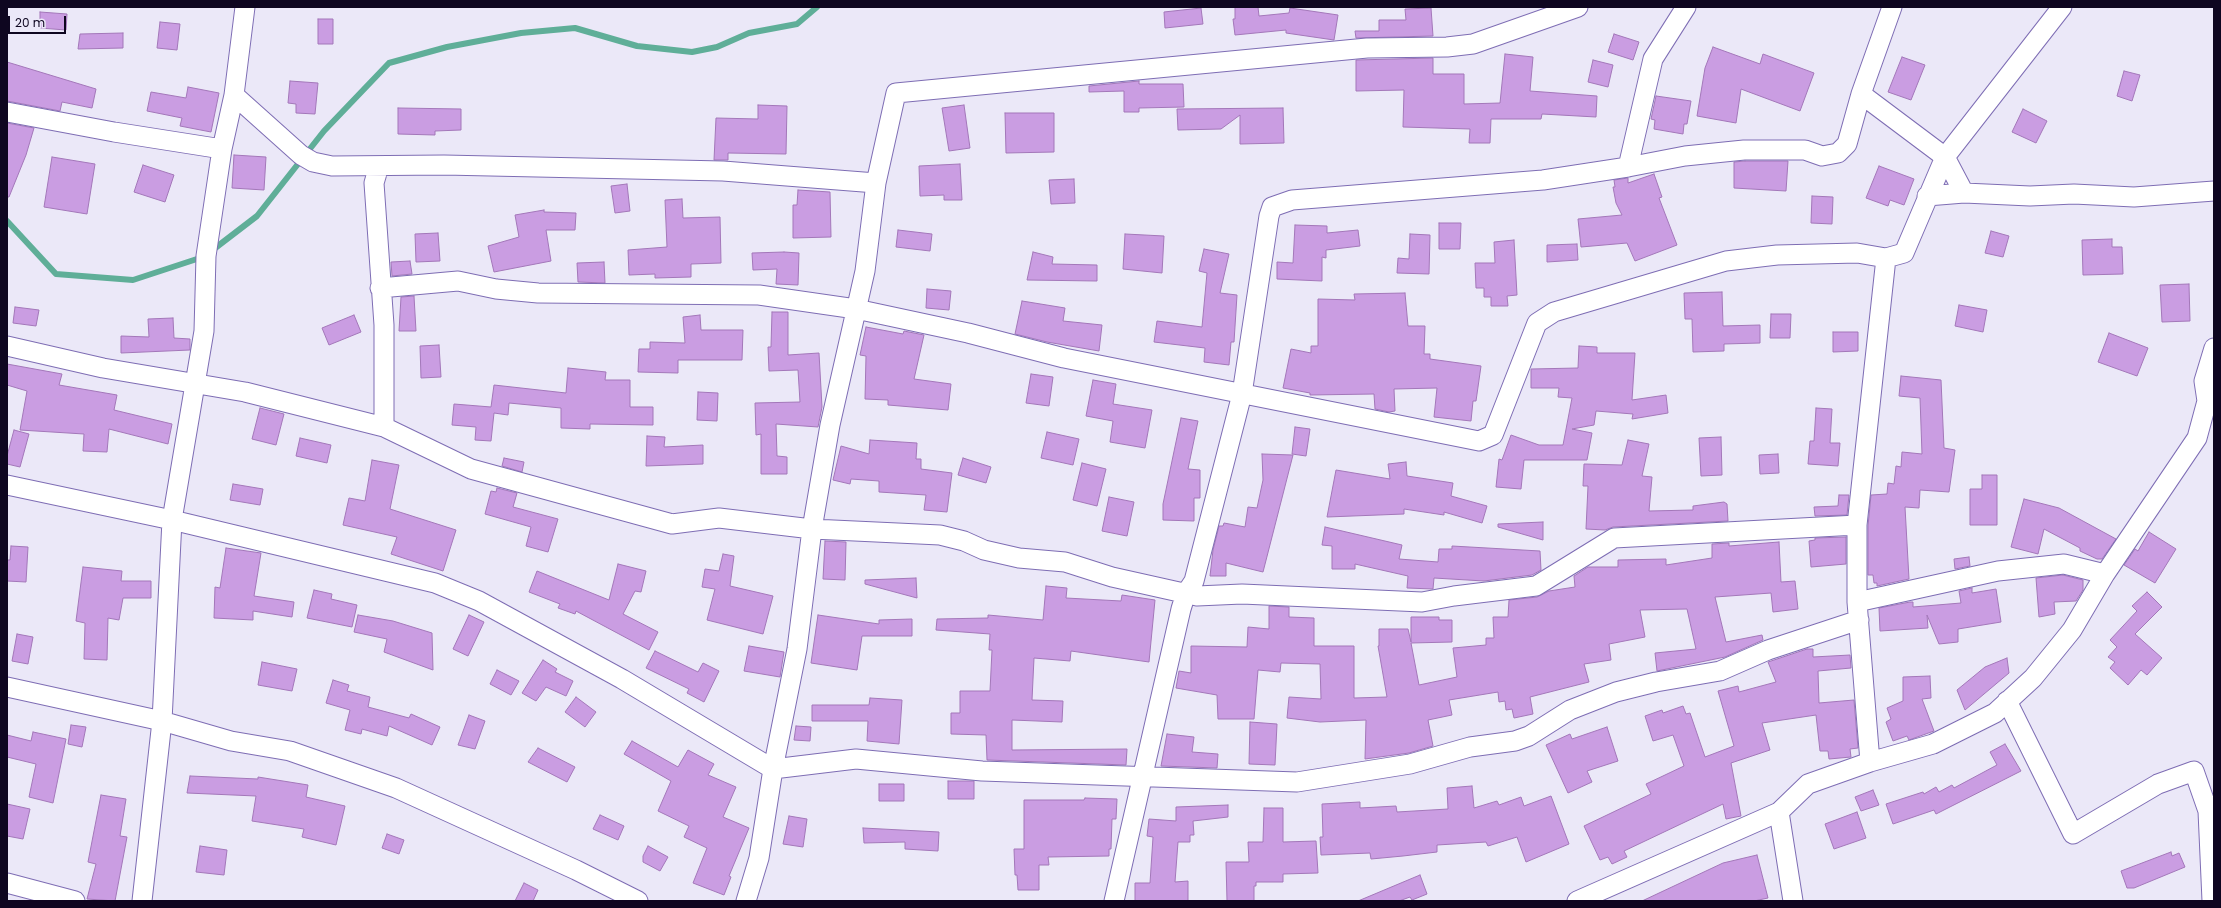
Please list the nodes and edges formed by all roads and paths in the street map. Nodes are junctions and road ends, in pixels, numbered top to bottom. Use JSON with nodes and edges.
{"nodes":[{"id":1,"x":245,"y":7,"type":"edge"},
{"id":2,"x":1578,"y":7,"type":"edge"},
{"id":3,"x":1686,"y":7,"type":"edge"},
{"id":4,"x":1892,"y":7,"type":"edge"},
{"id":5,"x":2062,"y":7,"type":"edge"},
{"id":6,"x":1861,"y":94,"type":"junction"},
{"id":7,"x":234,"y":95,"type":"junction"},
{"id":8,"x":7,"y":112,"type":"edge"},
{"id":9,"x":222,"y":149,"type":"junction"},
{"id":10,"x":1945,"y":157,"type":"junction"},
{"id":11,"x":1628,"y":167,"type":"junction"},
{"id":12,"x":377,"y":175,"type":"junction"},
{"id":13,"x":876,"y":183,"type":"junction"},
{"id":14,"x":2214,"y":191,"type":"edge"},
{"id":15,"x":1964,"y":192,"type":"junction"},
{"id":16,"x":1927,"y":196,"type":"junction"},
{"id":17,"x":1886,"y":258,"type":"junction"},
{"id":18,"x":380,"y":288,"type":"junction"},
{"id":19,"x":856,"y":310,"type":"junction"},
{"id":20,"x":7,"y":346,"type":"edge"},
{"id":21,"x":2214,"y":348,"type":"edge"},
{"id":22,"x":193,"y":384,"type":"junction"},
{"id":23,"x":1242,"y":394,"type":"junction"},
{"id":24,"x":384,"y":427,"type":"junction"},
{"id":25,"x":7,"y":484,"type":"edge"},
{"id":26,"x":172,"y":520,"type":"junction"},
{"id":27,"x":1857,"y":525,"type":"junction"},
{"id":28,"x":812,"y":529,"type":"junction"},
{"id":29,"x":2105,"y":574,"type":"junction"},
{"id":30,"x":1186,"y":593,"type":"junction"},
{"id":31,"x":1858,"y":611,"type":"junction"},
{"id":32,"x":7,"y":687,"type":"edge"},
{"id":33,"x":2007,"y":701,"type":"junction"},
{"id":34,"x":162,"y":721,"type":"junction"},
{"id":35,"x":1870,"y":762,"type":"junction"},
{"id":36,"x":773,"y":770,"type":"junction"},
{"id":37,"x":1142,"y":776,"type":"junction"},
{"id":38,"x":1779,"y":812,"type":"junction"},
{"id":39,"x":7,"y":883,"type":"edge"},
{"id":40,"x":75,"y":901,"type":"edge"},
{"id":41,"x":142,"y":901,"type":"edge"},
{"id":42,"x":638,"y":901,"type":"edge"},
{"id":43,"x":746,"y":901,"type":"edge"},
{"id":44,"x":1114,"y":901,"type":"edge"},
{"id":45,"x":1577,"y":901,"type":"edge"},
{"id":46,"x":1793,"y":901,"type":"edge"},
{"id":47,"x":2212,"y":901,"type":"edge"}],
"edges":[{"from":1,"to":7,"type":"street"},
{"from":2,"to":13,"type":"street"},
{"from":3,"to":11,"type":"street"},
{"from":4,"to":6,"type":"street"},
{"from":5,"to":10,"type":"street"},
{"from":6,"to":10,"type":"street"},
{"from":6,"to":11,"type":"street"},
{"from":7,"to":9,"type":"street"},
{"from":7,"to":12,"type":"street"},
{"from":8,"to":9,"type":"street"},
{"from":9,"to":22,"type":"street"},
{"from":10,"to":15,"type":"street"},
{"from":10,"to":16,"type":"street"},
{"from":11,"to":23,"type":"street"},
{"from":12,"to":13,"type":"street"},
{"from":12,"to":18,"type":"street"},
{"from":13,"to":19,"type":"street"},
{"from":14,"to":15,"type":"street"},
{"from":15,"to":16,"type":"street"},
{"from":16,"to":17,"type":"street"},
{"from":17,"to":23,"type":"street"},
{"from":17,"to":27,"type":"street"},
{"from":18,"to":19,"type":"street"},
{"from":18,"to":24,"type":"street"},
{"from":19,"to":23,"type":"street"},
{"from":19,"to":28,"type":"street"},
{"from":20,"to":22,"type":"street"},
{"from":21,"to":29,"type":"street"},
{"from":22,"to":24,"type":"street"},
{"from":22,"to":26,"type":"street"},
{"from":23,"to":30,"type":"street"},
{"from":24,"to":28,"type":"street"},
{"from":25,"to":26,"type":"street"},
{"from":26,"to":34,"type":"street"},
{"from":26,"to":36,"type":"street"},
{"from":27,"to":30,"type":"street"},
{"from":27,"to":31,"type":"street"},
{"from":28,"to":30,"type":"street"},
{"from":28,"to":36,"type":"street"},
{"from":29,"to":31,"type":"street"},
{"from":29,"to":33,"type":"street"},
{"from":30,"to":37,"type":"street"},
{"from":31,"to":35,"type":"street"},
{"from":31,"to":37,"type":"street"},
{"from":32,"to":34,"type":"street"},
{"from":33,"to":35,"type":"street"},
{"from":33,"to":47,"type":"street"},
{"from":34,"to":41,"type":"street"},
{"from":34,"to":42,"type":"street"},
{"from":35,"to":38,"type":"street"},
{"from":36,"to":37,"type":"street"},
{"from":36,"to":43,"type":"street"},
{"from":37,"to":44,"type":"street"},
{"from":38,"to":45,"type":"street"},
{"from":38,"to":46,"type":"street"},
{"from":39,"to":40,"type":"street"}]}
